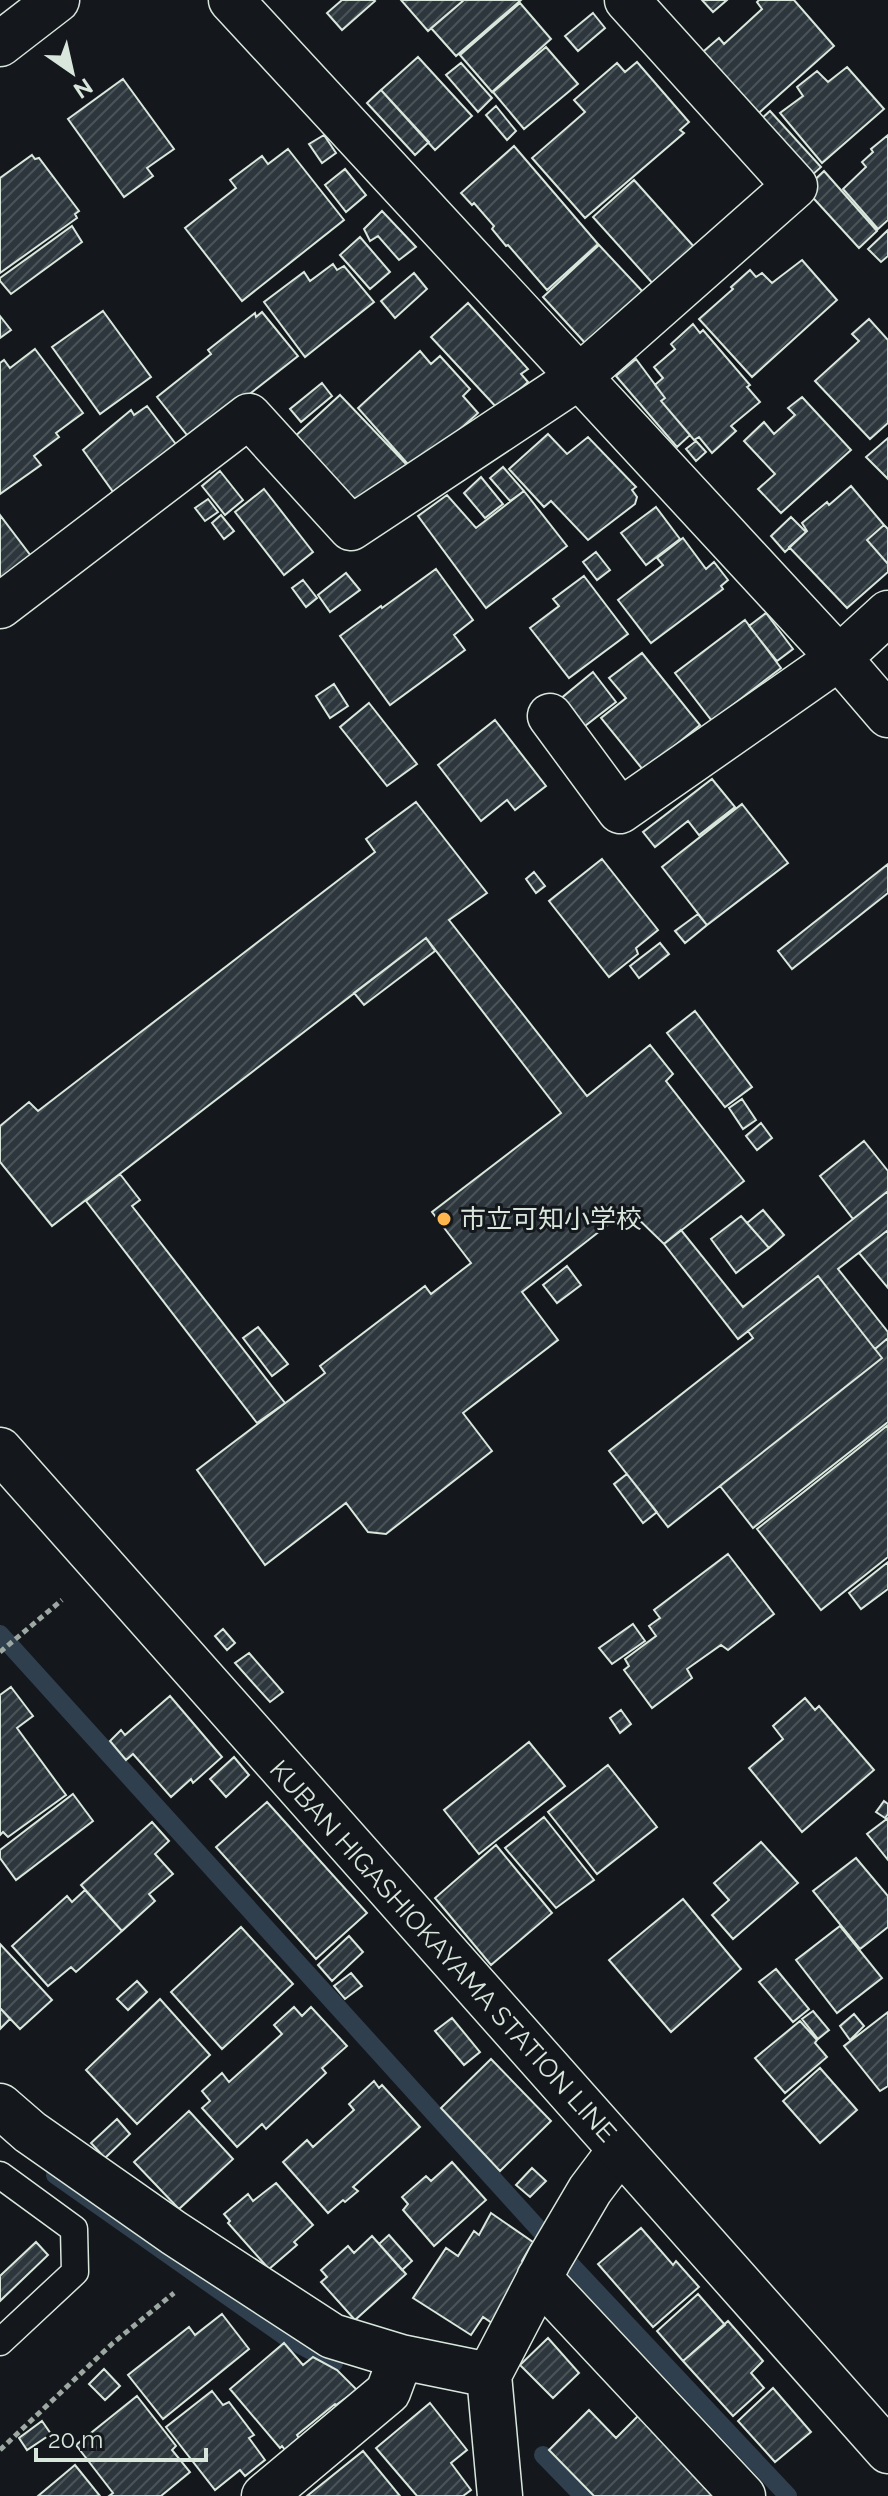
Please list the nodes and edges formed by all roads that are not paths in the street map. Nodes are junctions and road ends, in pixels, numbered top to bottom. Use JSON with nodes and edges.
{"nodes":[{"id":1,"x":57,"y":0,"type":"edge"},
{"id":2,"x":231,"y":0,"type":"edge"},
{"id":3,"x":627,"y":0,"type":"edge"},
{"id":4,"x":0,"y":44,"type":"edge"},
{"id":5,"x":579,"y":377,"type":"junction"},
{"id":6,"x":0,"y":606,"type":"edge"},
{"id":7,"x":888,"y":613,"type":"edge"},
{"id":8,"x":839,"y":658,"type":"junction"},
{"id":9,"x":888,"y":715,"type":"edge"},
{"id":10,"x":550,"y":716,"type":"dead end"},
{"id":11,"x":0,"y":1450,"type":"edge"},
{"id":12,"x":0,"y":2106,"type":"edge"},
{"id":13,"x":620,"y":2150,"type":"junction"},
{"id":14,"x":0,"y":2175,"type":"edge"},
{"id":15,"x":550,"y":2258,"type":"junction"},
{"id":16,"x":0,"y":2342,"type":"edge"},
{"id":17,"x":401,"y":2357,"type":"junction"},
{"id":18,"x":489,"y":2375,"type":"junction"},
{"id":19,"x":888,"y":2451,"type":"edge"},
{"id":20,"x":264,"y":2496,"type":"edge"},
{"id":21,"x":500,"y":2496,"type":"edge"},
{"id":22,"x":743,"y":2496,"type":"edge"}],
"edges":[{"from":1,"to":4,"type":"street"},
{"from":2,"to":5,"type":"street"},
{"from":3,"to":5,"type":"street"},
{"from":5,"to":6,"type":"street"},
{"from":5,"to":8,"type":"street"},
{"from":7,"to":8,"type":"street"},
{"from":8,"to":9,"type":"street"},
{"from":8,"to":10,"type":"street"},
{"from":11,"to":13,"type":"street","name":"KUBAN HIGASHIOKAYAMA STATION LINE"},
{"from":12,"to":17,"type":"street"},
{"from":13,"to":15,"type":"street"},
{"from":13,"to":19,"type":"street","name":"KUBAN HIGASHIOKAYAMA STATION LINE"},
{"from":14,"to":16,"type":"lane"},
{"from":15,"to":18,"type":"street"},
{"from":15,"to":22,"type":"street"},
{"from":17,"to":18,"type":"street"},
{"from":17,"to":20,"type":"street"},
{"from":18,"to":21,"type":"street"}]}
